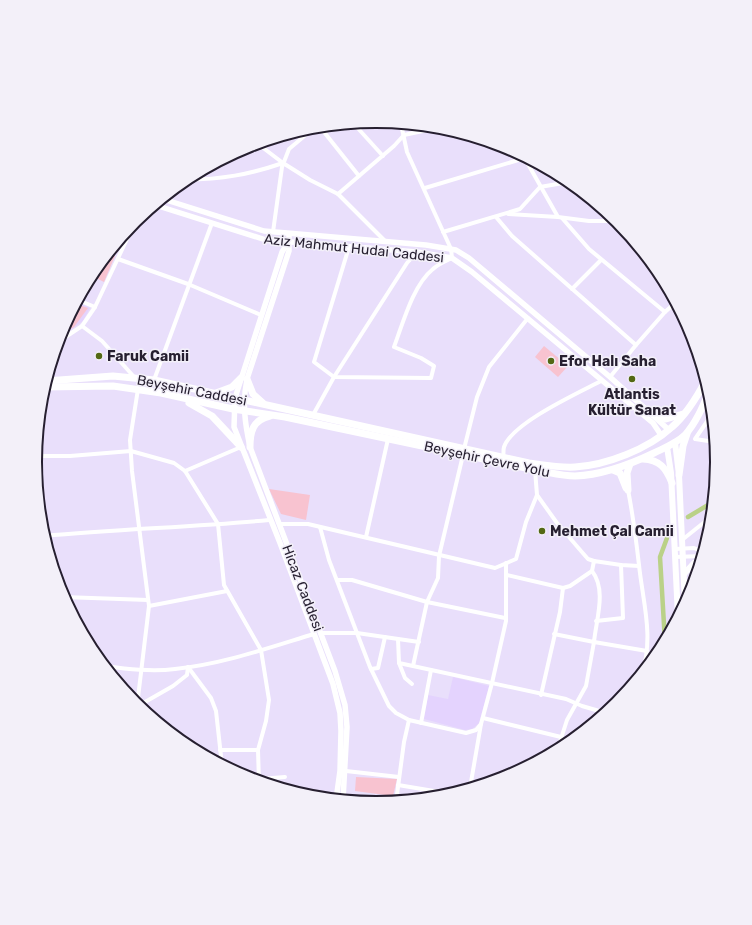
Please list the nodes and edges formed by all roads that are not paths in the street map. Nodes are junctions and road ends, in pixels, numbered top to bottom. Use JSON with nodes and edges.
{"nodes":[{"id":1,"x":358,"y":129,"type":"edge"},
{"id":2,"x":402,"y":129,"type":"edge"},
{"id":3,"x":422,"y":131,"type":"edge"},
{"id":4,"x":324,"y":132,"type":"edge"},
{"id":5,"x":404,"y":135,"type":"junction"},
{"id":6,"x":303,"y":137,"type":"edge"},
{"id":7,"x":263,"y":148,"type":"edge"},
{"id":8,"x":383,"y":156,"type":"junction"},
{"id":9,"x":518,"y":160,"type":"edge"},
{"id":10,"x":283,"y":163,"type":"junction"},
{"id":11,"x":529,"y":166,"type":"edge"},
{"id":12,"x":359,"y":176,"type":"junction"},
{"id":13,"x":199,"y":180,"type":"edge"},
{"id":14,"x":560,"y":184,"type":"edge"},
{"id":15,"x":540,"y":187,"type":"junction"},
{"id":16,"x":425,"y":188,"type":"junction"},
{"id":17,"x":338,"y":194,"type":"junction"},
{"id":18,"x":169,"y":201,"type":"edge"},
{"id":19,"x":161,"y":207,"type":"edge"},
{"id":20,"x":507,"y":214,"type":"junction"},
{"id":21,"x":496,"y":217,"type":"junction"},
{"id":22,"x":560,"y":218,"type":"junction"},
{"id":23,"x":607,"y":221,"type":"edge"},
{"id":24,"x":212,"y":223,"type":"junction"},
{"id":25,"x":273,"y":232,"type":"junction"},
{"id":26,"x":443,"y":232,"type":"junction"},
{"id":27,"x":289,"y":234,"type":"junction"},
{"id":28,"x":127,"y":240,"type":"edge"},
{"id":29,"x":289,"y":241,"type":"junction"},
{"id":30,"x":385,"y":241,"type":"junction"},
{"id":31,"x":349,"y":247,"type":"junction"},
{"id":32,"x":451,"y":249,"type":"junction"},
{"id":33,"x":417,"y":252,"type":"junction"},
{"id":34,"x":452,"y":258,"type":"junction"},
{"id":35,"x":118,"y":259,"type":"junction"},
{"id":36,"x":601,"y":260,"type":"junction"},
{"id":37,"x":188,"y":284,"type":"junction"},
{"id":38,"x":572,"y":289,"type":"junction"},
{"id":39,"x":83,"y":302,"type":"edge"},
{"id":40,"x":95,"y":307,"type":"junction"},
{"id":41,"x":671,"y":307,"type":"edge"},
{"id":42,"x":665,"y":312,"type":"junction"},
{"id":43,"x":261,"y":315,"type":"junction"},
{"id":44,"x":528,"y":318,"type":"junction"},
{"id":45,"x":82,"y":326,"type":"junction"},
{"id":46,"x":67,"y":336,"type":"edge"},
{"id":47,"x":636,"y":345,"type":"junction"},
{"id":48,"x":334,"y":377,"type":"junction"},
{"id":49,"x":610,"y":377,"type":"junction"},
{"id":50,"x":135,"y":378,"type":"junction"},
{"id":51,"x":244,"y":379,"type":"junction"},
{"id":52,"x":154,"y":380,"type":"junction"},
{"id":53,"x":52,"y":381,"type":"edge"},
{"id":54,"x":601,"y":381,"type":"junction"},
{"id":55,"x":50,"y":387,"type":"edge"},
{"id":56,"x":702,"y":388,"type":"edge"},
{"id":57,"x":138,"y":389,"type":"junction"},
{"id":58,"x":215,"y":393,"type":"junction"},
{"id":59,"x":180,"y":398,"type":"junction"},
{"id":60,"x":235,"y":398,"type":"junction"},
{"id":61,"x":243,"y":400,"type":"junction"},
{"id":62,"x":705,"y":401,"type":"edge"},
{"id":63,"x":265,"y":405,"type":"junction"},
{"id":64,"x":233,"y":409,"type":"junction"},
{"id":65,"x":244,"y":411,"type":"junction"},
{"id":66,"x":649,"y":411,"type":"junction"},
{"id":67,"x":686,"y":412,"type":"junction"},
{"id":68,"x":313,"y":415,"type":"junction"},
{"id":69,"x":274,"y":416,"type":"junction"},
{"id":70,"x":695,"y":419,"type":"junction"},
{"id":71,"x":707,"y":421,"type":"edge"},
{"id":72,"x":234,"y":428,"type":"junction"},
{"id":73,"x":246,"y":428,"type":"junction"},
{"id":74,"x":669,"y":430,"type":"junction"},
{"id":75,"x":687,"y":432,"type":"junction"},
{"id":76,"x":661,"y":435,"type":"junction"},
{"id":77,"x":388,"y":439,"type":"junction"},
{"id":78,"x":709,"y":441,"type":"edge"},
{"id":79,"x":675,"y":442,"type":"junction"},
{"id":80,"x":643,"y":446,"type":"junction"},
{"id":81,"x":241,"y":447,"type":"junction"},
{"id":82,"x":250,"y":447,"type":"junction"},
{"id":83,"x":666,"y":447,"type":"junction"},
{"id":84,"x":131,"y":451,"type":"junction"},
{"id":85,"x":464,"y":452,"type":"junction"},
{"id":86,"x":651,"y":455,"type":"junction"},
{"id":87,"x":42,"y":456,"type":"edge"},
{"id":88,"x":503,"y":457,"type":"junction"},
{"id":89,"x":643,"y":459,"type":"junction"},
{"id":90,"x":630,"y":464,"type":"junction"},
{"id":91,"x":535,"y":470,"type":"junction"},
{"id":92,"x":612,"y":470,"type":"junction"},
{"id":93,"x":185,"y":471,"type":"junction"},
{"id":94,"x":679,"y":475,"type":"junction"},
{"id":95,"x":672,"y":483,"type":"junction"},
{"id":96,"x":628,"y":490,"type":"junction"},
{"id":97,"x":537,"y":495,"type":"junction"},
{"id":98,"x":270,"y":520,"type":"junction"},
{"id":99,"x":705,"y":522,"type":"edge"},
{"id":100,"x":218,"y":524,"type":"junction"},
{"id":101,"x":279,"y":524,"type":"junction"},
{"id":102,"x":320,"y":527,"type":"junction"},
{"id":103,"x":140,"y":528,"type":"junction"},
{"id":104,"x":50,"y":536,"type":"edge"},
{"id":105,"x":366,"y":538,"type":"junction"},
{"id":106,"x":682,"y":540,"type":"junction"},
{"id":107,"x":683,"y":548,"type":"junction"},
{"id":108,"x":675,"y":549,"type":"junction"},
{"id":109,"x":699,"y":550,"type":"edge"},
{"id":110,"x":439,"y":556,"type":"junction"},
{"id":111,"x":683,"y":556,"type":"junction"},
{"id":112,"x":697,"y":556,"type":"edge"},
{"id":113,"x":675,"y":557,"type":"junction"},
{"id":114,"x":594,"y":561,"type":"junction"},
{"id":115,"x":506,"y":563,"type":"junction"},
{"id":116,"x":694,"y":563,"type":"edge"},
{"id":117,"x":621,"y":565,"type":"junction"},
{"id":118,"x":639,"y":566,"type":"junction"},
{"id":119,"x":592,"y":571,"type":"junction"},
{"id":120,"x":684,"y":574,"type":"junction"},
{"id":121,"x":507,"y":575,"type":"junction"},
{"id":122,"x":337,"y":580,"type":"junction"},
{"id":123,"x":563,"y":588,"type":"junction"},
{"id":124,"x":227,"y":591,"type":"junction"},
{"id":125,"x":685,"y":591,"type":"edge"},
{"id":126,"x":70,"y":597,"type":"edge"},
{"id":127,"x":148,"y":600,"type":"junction"},
{"id":128,"x":427,"y":602,"type":"junction"},
{"id":129,"x":149,"y":606,"type":"junction"},
{"id":130,"x":677,"y":607,"type":"edge"},
{"id":131,"x":505,"y":618,"type":"junction"},
{"id":132,"x":596,"y":621,"type":"junction"},
{"id":133,"x":317,"y":633,"type":"junction"},
{"id":134,"x":357,"y":633,"type":"junction"},
{"id":135,"x":554,"y":634,"type":"junction"},
{"id":136,"x":385,"y":637,"type":"junction"},
{"id":137,"x":398,"y":639,"type":"junction"},
{"id":138,"x":419,"y":642,"type":"junction"},
{"id":139,"x":594,"y":642,"type":"junction"},
{"id":140,"x":262,"y":650,"type":"junction"},
{"id":141,"x":648,"y":651,"type":"junction"},
{"id":142,"x":646,"y":659,"type":"edge"},
{"id":143,"x":399,"y":663,"type":"junction"},
{"id":144,"x":413,"y":666,"type":"junction"},
{"id":145,"x":111,"y":667,"type":"edge"},
{"id":146,"x":188,"y":667,"type":"junction"},
{"id":147,"x":371,"y":668,"type":"junction"},
{"id":148,"x":142,"y":669,"type":"junction"},
{"id":149,"x":431,"y":670,"type":"junction"},
{"id":150,"x":492,"y":683,"type":"junction"},
{"id":151,"x":412,"y":684,"type":"dead end"},
{"id":152,"x":541,"y":695,"type":"junction"},
{"id":153,"x":138,"y":697,"type":"edge"},
{"id":154,"x":144,"y":702,"type":"edge"},
{"id":155,"x":576,"y":704,"type":"junction"},
{"id":156,"x":599,"y":711,"type":"edge"},
{"id":157,"x":483,"y":718,"type":"junction"},
{"id":158,"x":409,"y":720,"type":"junction"},
{"id":159,"x":421,"y":723,"type":"junction"},
{"id":160,"x":481,"y":724,"type":"junction"},
{"id":161,"x":561,"y":737,"type":"junction"},
{"id":162,"x":560,"y":741,"type":"edge"},
{"id":163,"x":220,"y":750,"type":"junction"},
{"id":164,"x":258,"y":750,"type":"junction"},
{"id":165,"x":221,"y":758,"type":"edge"},
{"id":166,"x":346,"y":771,"type":"junction"},
{"id":167,"x":260,"y":775,"type":"edge"},
{"id":168,"x":286,"y":777,"type":"dead end"},
{"id":169,"x":399,"y":777,"type":"junction"},
{"id":170,"x":269,"y":779,"type":"edge"},
{"id":171,"x":471,"y":782,"type":"edge"},
{"id":172,"x":398,"y":784,"type":"junction"},
{"id":173,"x":434,"y":791,"type":"edge"},
{"id":174,"x":337,"y":794,"type":"edge"},
{"id":175,"x":344,"y":795,"type":"edge"},
{"id":176,"x":397,"y":796,"type":"edge"}],
"edges":[{"from":1,"to":8,"type":"street"},
{"from":2,"to":5,"type":"street"},
{"from":3,"to":5,"type":"street"},
{"from":4,"to":12,"type":"street"},
{"from":5,"to":8,"type":"street"},
{"from":5,"to":16,"type":"street"},
{"from":6,"to":10,"type":"street"},
{"from":7,"to":10,"type":"street"},
{"from":8,"to":12,"type":"street"},
{"from":9,"to":16,"type":"street"},
{"from":10,"to":13,"type":"street"},
{"from":10,"to":17,"type":"street"},
{"from":10,"to":25,"type":"street"},
{"from":11,"to":15,"type":"street"},
{"from":12,"to":17,"type":"street"},
{"from":14,"to":15,"type":"street"},
{"from":15,"to":20,"type":"street"},
{"from":15,"to":22,"type":"street"},
{"from":16,"to":26,"type":"street"},
{"from":17,"to":30,"type":"street"},
{"from":18,"to":25,"type":"street","name":"Aziz Mahmut Hudai Caddesi"},
{"from":19,"to":24,"type":"street","name":"Aziz Mahmut Hudai Caddesi"},
{"from":20,"to":21,"type":"street"},
{"from":20,"to":22,"type":"street"},
{"from":21,"to":26,"type":"street"},
{"from":21,"to":38,"type":"street"},
{"from":22,"to":23,"type":"street"},
{"from":22,"to":36,"type":"street"},
{"from":24,"to":29,"type":"street","name":"Aziz Mahmut Hudai Caddesi"},
{"from":24,"to":37,"type":"street"},
{"from":25,"to":27,"type":"street","name":"Aziz Mahmut Hudai Caddesi"},
{"from":26,"to":32,"type":"street"},
{"from":27,"to":29,"type":"street"},
{"from":27,"to":30,"type":"street","name":"Aziz Mahmut Hudai Caddesi"},
{"from":28,"to":35,"type":"street"},
{"from":29,"to":31,"type":"street","name":"Aziz Mahmut Hudai Caddesi"},
{"from":29,"to":43,"type":"street"},
{"from":29,"to":51,"type":"street"},
{"from":30,"to":32,"type":"street","name":"Aziz Mahmut Hudai Caddesi"},
{"from":31,"to":33,"type":"street","name":"Aziz Mahmut Hudai Caddesi"},
{"from":31,"to":48,"type":"street"},
{"from":32,"to":34,"type":"street"},
{"from":32,"to":49,"type":"street","name":"Aziz Mahmut Hudai Caddesi"},
{"from":33,"to":34,"type":"street","name":"Aziz Mahmut Hudai Caddesi"},
{"from":33,"to":48,"type":"street"},
{"from":34,"to":44,"type":"street","name":"Aziz Mahmut Hudai Caddesi"},
{"from":34,"to":48,"type":"street"},
{"from":35,"to":37,"type":"street"},
{"from":35,"to":40,"type":"street"},
{"from":36,"to":38,"type":"street"},
{"from":36,"to":42,"type":"street"},
{"from":37,"to":43,"type":"street"},
{"from":37,"to":52,"type":"street"},
{"from":38,"to":47,"type":"street"},
{"from":39,"to":40,"type":"street"},
{"from":40,"to":45,"type":"street"},
{"from":41,"to":42,"type":"street"},
{"from":42,"to":47,"type":"street"},
{"from":43,"to":51,"type":"street"},
{"from":44,"to":54,"type":"street","name":"Aziz Mahmut Hudai Caddesi"},
{"from":44,"to":85,"type":"street"},
{"from":45,"to":46,"type":"street"},
{"from":45,"to":50,"type":"street"},
{"from":47,"to":49,"type":"street"},
{"from":48,"to":68,"type":"street"},
{"from":49,"to":66,"type":"street","name":"Aziz Mahmut Hudai Caddesi"},
{"from":50,"to":52,"type":"highway","name":"Beyşehir Caddesi"},
{"from":50,"to":53,"type":"highway","name":"Beyşehir Caddesi"},
{"from":51,"to":58,"type":"highway"},
{"from":51,"to":60,"type":"street","name":"Hicaz Caddesi"},
{"from":51,"to":61,"type":"street","name":"Hicaz Caddesi"},
{"from":51,"to":63,"type":"highway"},
{"from":52,"to":58,"type":"highway","name":"Beyşehir Caddesi"},
{"from":54,"to":76,"type":"street","name":"Aziz Mahmut Hudai Caddesi"},
{"from":54,"to":88,"type":"street"},
{"from":55,"to":57,"type":"highway","name":"Beyşehir Caddesi"},
{"from":56,"to":67,"type":"highway","name":"Beyşehir Çevre Yolu"},
{"from":57,"to":59,"type":"highway","name":"Beyşehir Caddesi"},
{"from":57,"to":84,"type":"street"},
{"from":58,"to":60,"type":"highway","name":"Beyşehir Caddesi"},
{"from":59,"to":64,"type":"highway","name":"Beyşehir Caddesi"},
{"from":59,"to":81,"type":"highway"},
{"from":60,"to":61,"type":"highway","name":"Beyşehir Caddesi"},
{"from":60,"to":64,"type":"street","name":"Hicaz Caddesi"},
{"from":61,"to":63,"type":"highway","name":"Beyşehir Caddesi"},
{"from":61,"to":65,"type":"street","name":"Hicaz Caddesi"},
{"from":62,"to":70,"type":"highway","name":"Beyşehir Çevre Yolu"},
{"from":63,"to":68,"type":"highway","name":"Beyşehir Çevre Yolu"},
{"from":64,"to":65,"type":"highway","name":"Beyşehir Çevre Yolu"},
{"from":64,"to":72,"type":"street","name":"Hicaz Caddesi"},
{"from":65,"to":69,"type":"highway","name":"Beyşehir Çevre Yolu"},
{"from":65,"to":73,"type":"street","name":"Hicaz Caddesi"},
{"from":66,"to":67,"type":"highway"},
{"from":66,"to":74,"type":"street","name":"Aziz Mahmut Hudai Caddesi"},
{"from":67,"to":70,"type":"highway"},
{"from":67,"to":74,"type":"highway","name":"Beyşehir Çevre Yolu"},
{"from":68,"to":85,"type":"highway","name":"Beyşehir Çevre Yolu"},
{"from":69,"to":77,"type":"highway","name":"Beyşehir Çevre Yolu"},
{"from":69,"to":82,"type":"highway"},
{"from":70,"to":75,"type":"highway","name":"Beyşehir Çevre Yolu"},
{"from":71,"to":78,"type":"street"},
{"from":72,"to":73,"type":"street"},
{"from":72,"to":81,"type":"street","name":"Hicaz Caddesi"},
{"from":73,"to":82,"type":"street","name":"Hicaz Caddesi"},
{"from":74,"to":76,"type":"highway","name":"Beyşehir Çevre Yolu"},
{"from":74,"to":79,"type":"highway"},
{"from":75,"to":79,"type":"highway","name":"Beyşehir Çevre Yolu"},
{"from":75,"to":94,"type":"highway"},
{"from":76,"to":80,"type":"highway","name":"Beyşehir Çevre Yolu"},
{"from":76,"to":83,"type":"highway"},
{"from":77,"to":85,"type":"highway","name":"Beyşehir Çevre Yolu"},
{"from":77,"to":105,"type":"street"},
{"from":79,"to":83,"type":"highway","name":"Beyşehir Çevre Yolu"},
{"from":79,"to":94,"type":"main road"},
{"from":80,"to":86,"type":"highway"},
{"from":80,"to":88,"type":"highway","name":"Beyşehir Çevre Yolu"},
{"from":81,"to":93,"type":"street"},
{"from":81,"to":98,"type":"street","name":"Hicaz Caddesi"},
{"from":82,"to":101,"type":"street","name":"Hicaz Caddesi"},
{"from":83,"to":86,"type":"highway","name":"Beyşehir Çevre Yolu"},
{"from":83,"to":95,"type":"main road"},
{"from":84,"to":87,"type":"street"},
{"from":84,"to":93,"type":"street"},
{"from":84,"to":103,"type":"street"},
{"from":85,"to":88,"type":"highway","name":"Beyşehir Çevre Yolu"},
{"from":85,"to":91,"type":"highway","name":"Beyşehir Çevre Yolu"},
{"from":85,"to":110,"type":"street"},
{"from":86,"to":89,"type":"highway","name":"Beyşehir Çevre Yolu"},
{"from":89,"to":90,"type":"highway","name":"Beyşehir Çevre Yolu"},
{"from":89,"to":95,"type":"highway"},
{"from":90,"to":92,"type":"highway","name":"Beyşehir Çevre Yolu"},
{"from":90,"to":96,"type":"highway"},
{"from":91,"to":92,"type":"highway","name":"Beyşehir Çevre Yolu"},
{"from":91,"to":97,"type":"street"},
{"from":92,"to":96,"type":"highway"},
{"from":93,"to":100,"type":"street"},
{"from":94,"to":106,"type":"main road"},
{"from":95,"to":108,"type":"main road"},
{"from":96,"to":118,"type":"street"},
{"from":97,"to":114,"type":"street"},
{"from":97,"to":115,"type":"street"},
{"from":98,"to":100,"type":"street"},
{"from":98,"to":133,"type":"street","name":"Hicaz Caddesi"},
{"from":99,"to":106,"type":"street"},
{"from":100,"to":103,"type":"street"},
{"from":100,"to":124,"type":"street"},
{"from":101,"to":102,"type":"street"},
{"from":101,"to":133,"type":"street","name":"Hicaz Caddesi"},
{"from":102,"to":105,"type":"street"},
{"from":102,"to":122,"type":"street"},
{"from":103,"to":104,"type":"street"},
{"from":103,"to":127,"type":"street"},
{"from":105,"to":110,"type":"street"},
{"from":106,"to":107,"type":"main road"},
{"from":107,"to":108,"type":"street"},
{"from":107,"to":109,"type":"street"},
{"from":107,"to":111,"type":"main road"},
{"from":108,"to":113,"type":"main road"},
{"from":110,"to":115,"type":"street"},
{"from":110,"to":128,"type":"street"},
{"from":111,"to":112,"type":"street"},
{"from":111,"to":113,"type":"street"},
{"from":111,"to":120,"type":"main road"},
{"from":113,"to":130,"type":"main road"},
{"from":114,"to":117,"type":"street"},
{"from":114,"to":119,"type":"street"},
{"from":115,"to":121,"type":"street"},
{"from":116,"to":120,"type":"main road"},
{"from":117,"to":118,"type":"street"},
{"from":117,"to":132,"type":"street"},
{"from":118,"to":141,"type":"street"},
{"from":119,"to":123,"type":"street"},
{"from":119,"to":132,"type":"street"},
{"from":120,"to":125,"type":"main road"},
{"from":121,"to":123,"type":"street"},
{"from":121,"to":131,"type":"street"},
{"from":122,"to":128,"type":"street"},
{"from":122,"to":134,"type":"street"},
{"from":123,"to":135,"type":"street"},
{"from":124,"to":129,"type":"street"},
{"from":124,"to":140,"type":"street"},
{"from":126,"to":127,"type":"street"},
{"from":127,"to":129,"type":"street"},
{"from":128,"to":131,"type":"street"},
{"from":128,"to":138,"type":"street"},
{"from":129,"to":148,"type":"street"},
{"from":131,"to":150,"type":"street"},
{"from":132,"to":139,"type":"street"},
{"from":133,"to":134,"type":"street"},
{"from":133,"to":140,"type":"street"},
{"from":133,"to":166,"type":"street","name":"Hicaz Caddesi"},
{"from":133,"to":174,"type":"street","name":"Hicaz Caddesi"},
{"from":134,"to":136,"type":"street"},
{"from":134,"to":147,"type":"street"},
{"from":135,"to":139,"type":"street"},
{"from":135,"to":152,"type":"street"},
{"from":136,"to":137,"type":"street"},
{"from":136,"to":147,"type":"street"},
{"from":137,"to":138,"type":"street"},
{"from":137,"to":143,"type":"street"},
{"from":138,"to":144,"type":"street"},
{"from":139,"to":141,"type":"street"},
{"from":139,"to":155,"type":"street"},
{"from":140,"to":146,"type":"street"},
{"from":140,"to":164,"type":"street"},
{"from":141,"to":142,"type":"street"},
{"from":143,"to":144,"type":"street"},
{"from":143,"to":151,"type":"street"},
{"from":144,"to":149,"type":"street"},
{"from":145,"to":148,"type":"street"},
{"from":146,"to":148,"type":"street"},
{"from":146,"to":154,"type":"street"},
{"from":146,"to":163,"type":"street"},
{"from":147,"to":158,"type":"street"},
{"from":148,"to":153,"type":"street"},
{"from":149,"to":150,"type":"street"},
{"from":149,"to":159,"type":"street"},
{"from":150,"to":152,"type":"street"},
{"from":150,"to":157,"type":"street"},
{"from":152,"to":155,"type":"street"},
{"from":155,"to":156,"type":"street"},
{"from":155,"to":161,"type":"street"},
{"from":157,"to":160,"type":"street"},
{"from":157,"to":161,"type":"street"},
{"from":158,"to":159,"type":"street"},
{"from":158,"to":169,"type":"street"},
{"from":159,"to":160,"type":"street"},
{"from":160,"to":171,"type":"street"},
{"from":161,"to":162,"type":"street"},
{"from":163,"to":164,"type":"street"},
{"from":163,"to":165,"type":"street"},
{"from":164,"to":167,"type":"street"},
{"from":166,"to":169,"type":"street"},
{"from":166,"to":175,"type":"street","name":"Hicaz Caddesi"},
{"from":168,"to":170,"type":"street"},
{"from":169,"to":172,"type":"street"},
{"from":172,"to":173,"type":"street"},
{"from":172,"to":176,"type":"street"}]}
